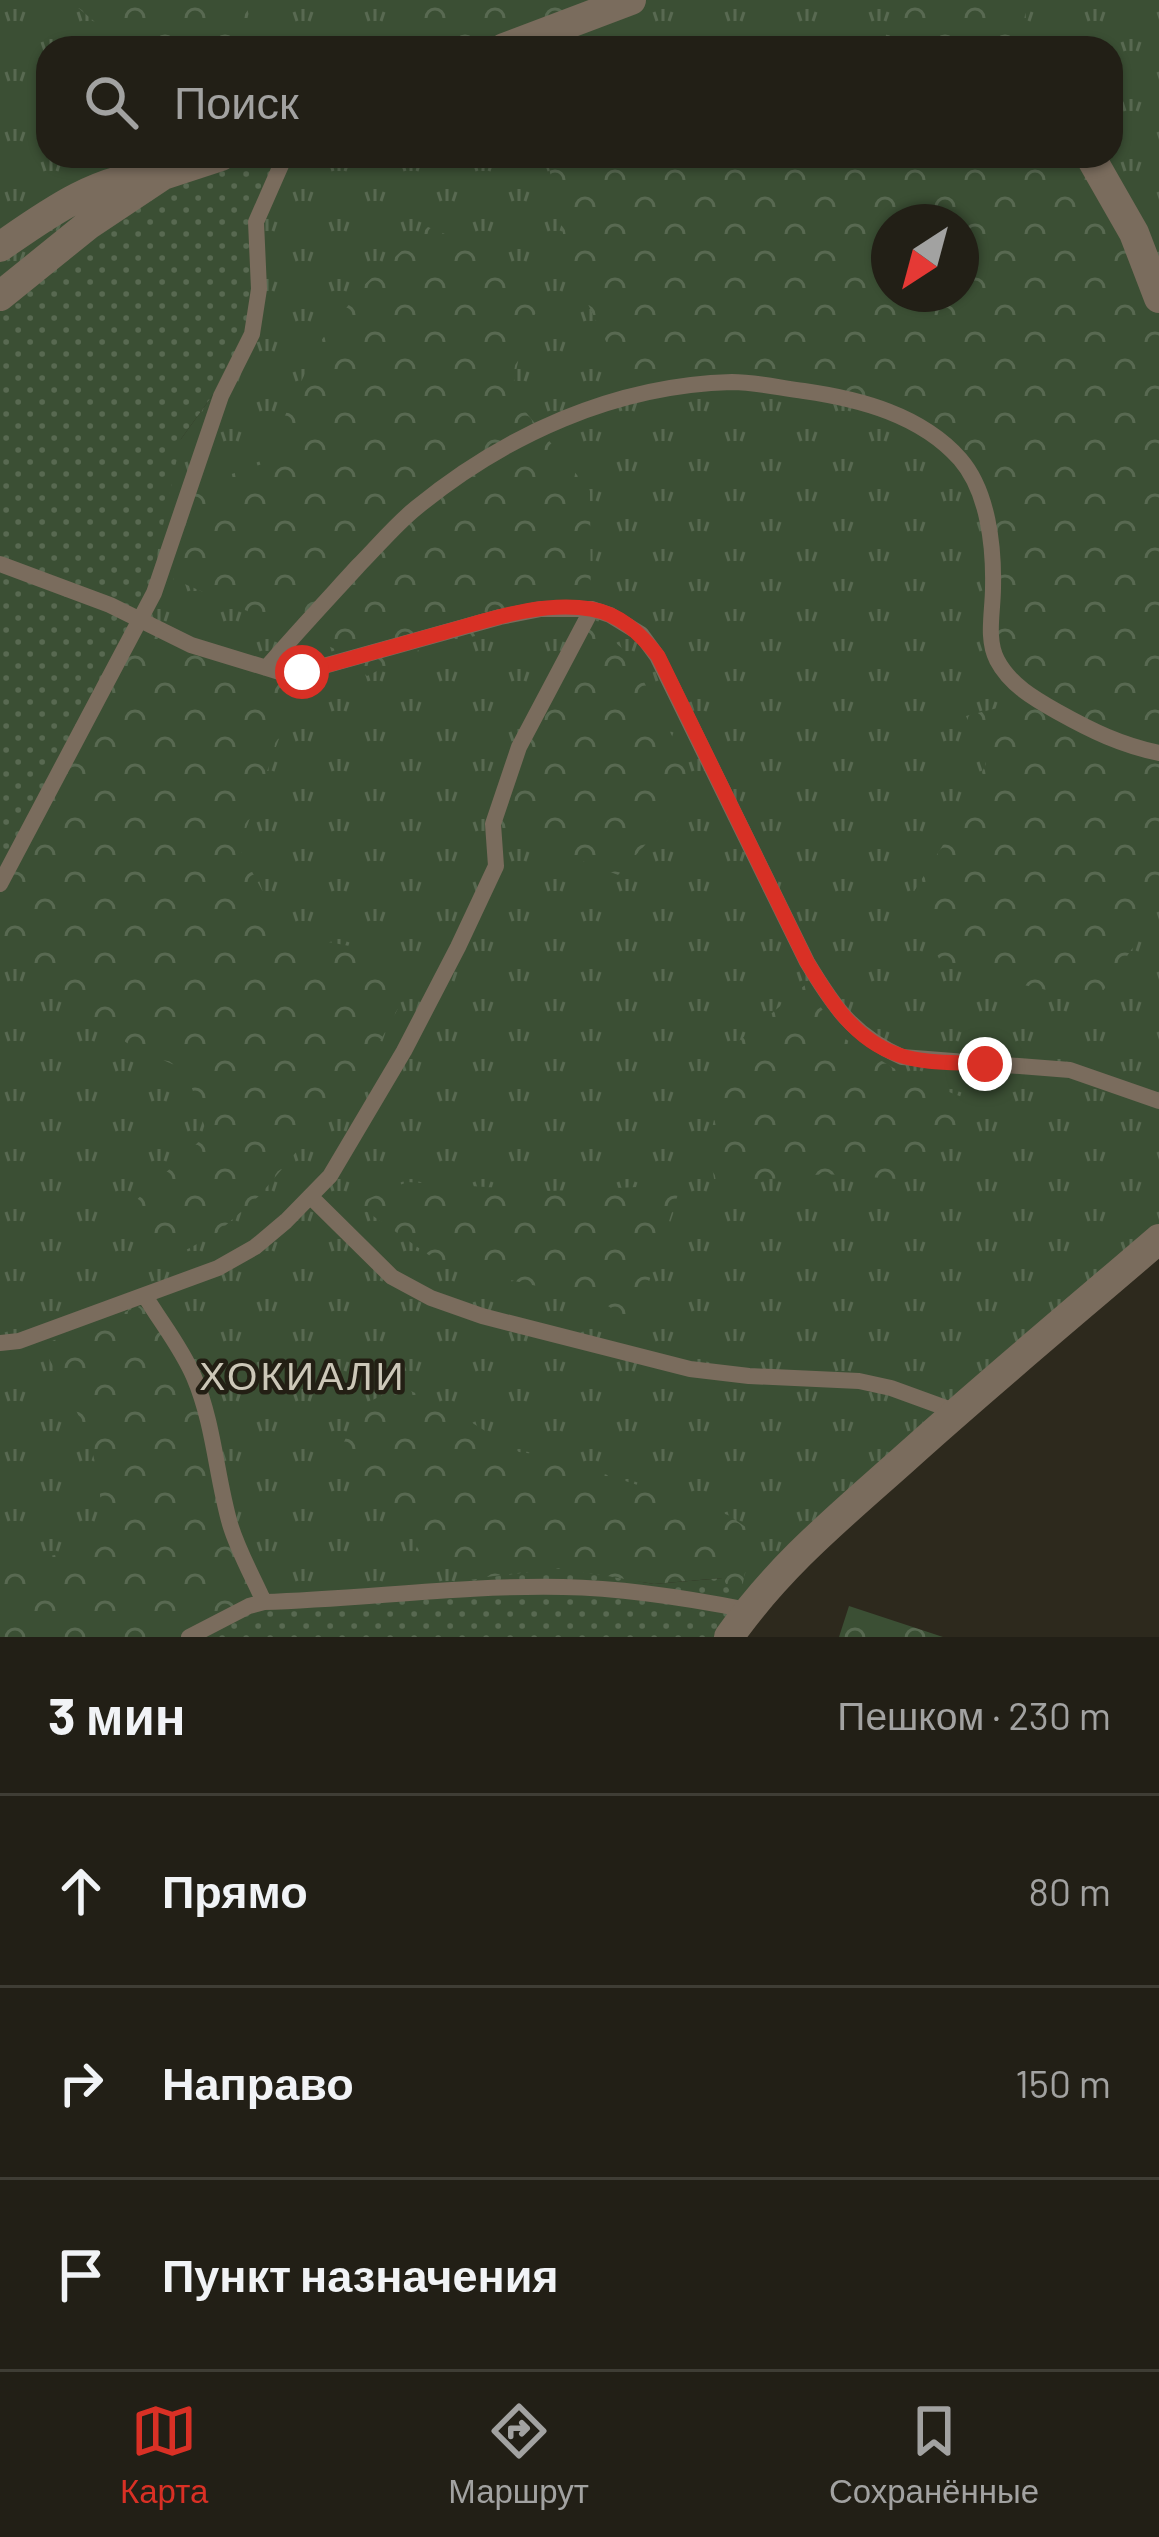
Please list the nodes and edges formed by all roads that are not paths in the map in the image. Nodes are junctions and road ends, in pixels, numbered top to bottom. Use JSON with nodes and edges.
{"nodes":[{"id":1,"x":631,"y":0,"type":"edge"},
{"id":2,"x":536,"y":36,"type":"edge"},
{"id":3,"x":184,"y":168,"type":"edge"},
{"id":4,"x":279,"y":168,"type":"edge"},
{"id":5,"x":1097,"y":168,"type":"edge"},
{"id":6,"x":163,"y":175,"type":"junction"},
{"id":7,"x":0,"y":247,"type":"edge"},
{"id":8,"x":0,"y":296,"type":"edge"},
{"id":9,"x":1159,"y":298,"type":"edge"},
{"id":10,"x":0,"y":564,"type":"edge"},
{"id":11,"x":592,"y":609,"type":"junction"},
{"id":12,"x":140,"y":619,"type":"junction"},
{"id":13,"x":266,"y":668,"type":"junction"},
{"id":14,"x":1159,"y":752,"type":"edge"},
{"id":15,"x":0,"y":884,"type":"edge"},
{"id":16,"x":1159,"y":1101,"type":"edge"},
{"id":17,"x":311,"y":1197,"type":"junction"},
{"id":18,"x":1159,"y":1239,"type":"edge"},
{"id":19,"x":145,"y":1296,"type":"junction"},
{"id":20,"x":0,"y":1343,"type":"edge"},
{"id":21,"x":957,"y":1412,"type":"junction"},
{"id":22,"x":264,"y":1602,"type":"junction"},
{"id":23,"x":748,"y":1610,"type":"junction"},
{"id":24,"x":190,"y":1637,"type":"edge"},
{"id":25,"x":729,"y":1637,"type":"edge"}],
"edges":[{"from":1,"to":2,"type":"street"},
{"from":3,"to":6,"type":"street"},
{"from":4,"to":12,"type":"lane"},
{"from":5,"to":9,"type":"street"},
{"from":6,"to":7,"type":"street"},
{"from":6,"to":8,"type":"street"},
{"from":10,"to":12,"type":"lane"},
{"from":11,"to":13,"type":"lane"},
{"from":11,"to":16,"type":"lane"},
{"from":11,"to":17,"type":"lane"},
{"from":12,"to":13,"type":"lane"},
{"from":12,"to":15,"type":"lane"},
{"from":13,"to":14,"type":"lane"},
{"from":17,"to":19,"type":"lane"},
{"from":17,"to":21,"type":"lane"},
{"from":18,"to":21,"type":"street"},
{"from":19,"to":20,"type":"lane"},
{"from":19,"to":22,"type":"lane"},
{"from":21,"to":23,"type":"street"},
{"from":22,"to":23,"type":"lane"},
{"from":22,"to":24,"type":"lane"},
{"from":23,"to":25,"type":"street"}]}
